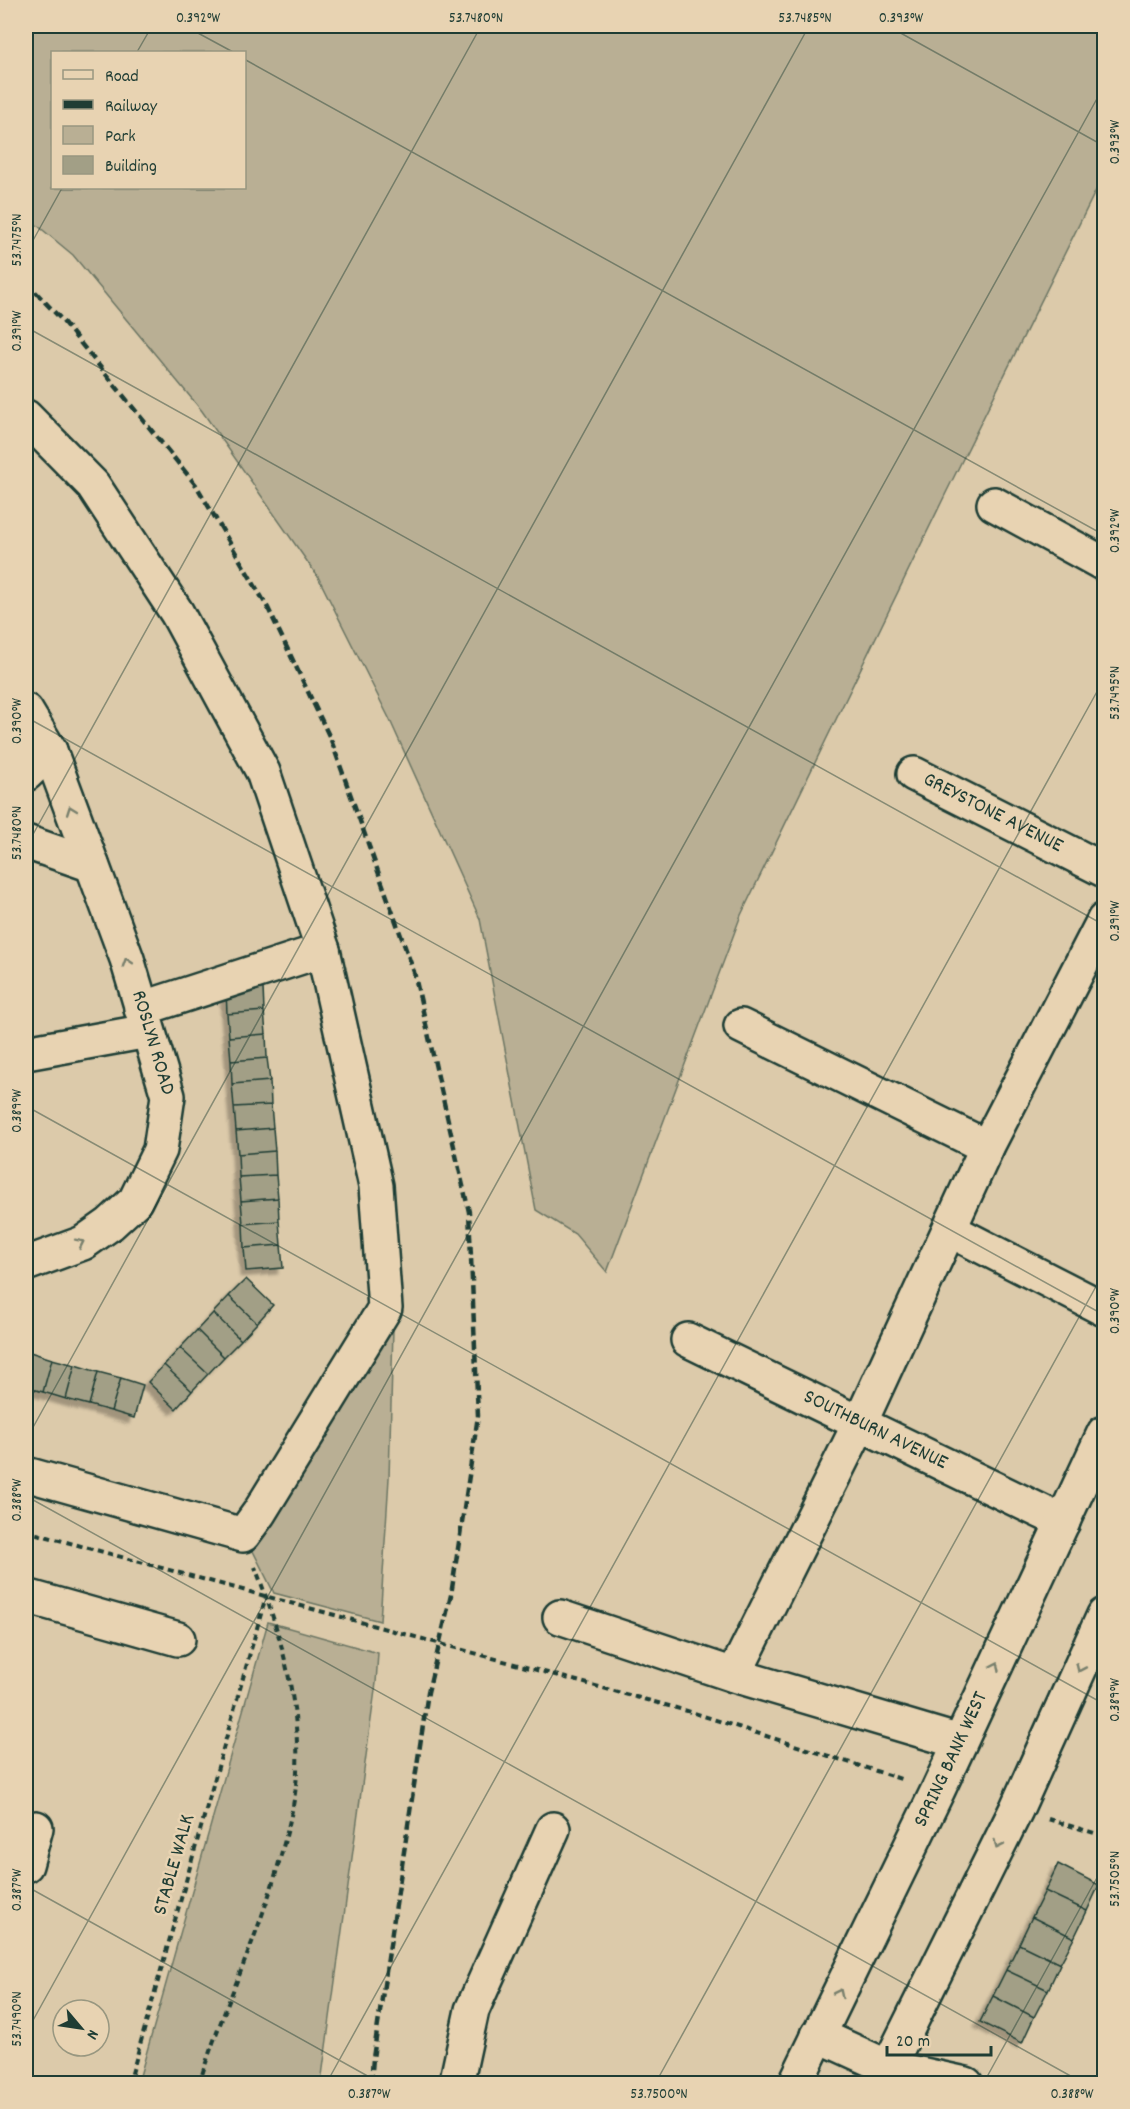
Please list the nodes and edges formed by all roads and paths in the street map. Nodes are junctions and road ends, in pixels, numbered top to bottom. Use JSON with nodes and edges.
{"nodes":[{"id":1,"x":26,"y":417,"type":"edge"},
{"id":2,"x":994,"y":504,"type":"dead end"},
{"id":3,"x":1104,"y":564,"type":"edge"},
{"id":4,"x":26,"y":711,"type":"edge"},
{"id":5,"x":50,"y":751,"type":"junction"},
{"id":6,"x":26,"y":774,"type":"edge"},
{"id":7,"x":914,"y":774,"type":"dead end"},
{"id":8,"x":26,"y":842,"type":"edge"},
{"id":9,"x":92,"y":865,"type":"junction"},
{"id":10,"x":1104,"y":870,"type":"edge"},
{"id":11,"x":1104,"y":920,"type":"edge"},
{"id":12,"x":323,"y":950,"type":"junction"},
{"id":13,"x":144,"y":1020,"type":"junction"},
{"id":14,"x":741,"y":1026,"type":"dead end"},
{"id":15,"x":26,"y":1053,"type":"edge"},
{"id":16,"x":987,"y":1148,"type":"junction"},
{"id":17,"x":950,"y":1230,"type":"junction"},
{"id":18,"x":26,"y":1264,"type":"edge"},
{"id":19,"x":1104,"y":1309,"type":"edge"},
{"id":20,"x":688,"y":1340,"type":"dead end"},
{"id":21,"x":860,"y":1423,"type":"junction"},
{"id":22,"x":1104,"y":1433,"type":"edge"},
{"id":23,"x":26,"y":1474,"type":"edge"},
{"id":24,"x":1091,"y":1496,"type":"edge"},
{"id":25,"x":1063,"y":1522,"type":"junction"},
{"id":26,"x":26,"y":1531,"type":"edge"},
{"id":27,"x":243,"y":1535,"type":"junction"},
{"id":28,"x":266,"y":1595,"type":"junction"},
{"id":29,"x":26,"y":1596,"type":"edge"},
{"id":30,"x":1104,"y":1615,"type":"edge"},
{"id":31,"x":560,"y":1617,"type":"dead end"},
{"id":32,"x":178,"y":1639,"type":"dead end"},
{"id":33,"x":734,"y":1676,"type":"junction"},
{"id":34,"x":960,"y":1742,"type":"junction"},
{"id":35,"x":938,"y":1790,"type":"junction"},
{"id":36,"x":1016,"y":1810,"type":"junction"},
{"id":37,"x":36,"y":1828,"type":"dead end"},
{"id":38,"x":553,"y":1828,"type":"dead end"},
{"id":39,"x":1104,"y":1836,"type":"edge"},
{"id":40,"x":26,"y":1865,"type":"edge"},
{"id":41,"x":818,"y":2035,"type":"junction"},
{"id":42,"x":884,"y":2075,"type":"edge"},
{"id":43,"x":129,"y":2084,"type":"edge"},
{"id":44,"x":200,"y":2084,"type":"edge"},
{"id":45,"x":456,"y":2084,"type":"edge"},
{"id":46,"x":795,"y":2084,"type":"edge"},
{"id":47,"x":966,"y":2084,"type":"edge"}],
"edges":[{"from":1,"to":12,"type":"street"},
{"from":2,"to":3,"type":"street"},
{"from":4,"to":5,"type":"street","name":"ROSLYN ROAD"},
{"from":5,"to":6,"type":"street"},
{"from":9,"to":5,"type":"street","name":"ROSLYN ROAD","one_way":true},
{"from":7,"to":10,"type":"street","name":"GREYSTONE AVENUE"},
{"from":8,"to":9,"type":"street"},
{"from":13,"to":9,"type":"street","name":"ROSLYN ROAD","one_way":true},
{"from":11,"to":16,"type":"street"},
{"from":12,"to":13,"type":"street"},
{"from":12,"to":27,"type":"street"},
{"from":13,"to":15,"type":"street"},
{"from":18,"to":13,"type":"street","name":"ROSLYN ROAD","one_way":true},
{"from":14,"to":16,"type":"street"},
{"from":16,"to":17,"type":"street"},
{"from":17,"to":19,"type":"street"},
{"from":17,"to":21,"type":"street"},
{"from":20,"to":21,"type":"street","name":"SOUTHBURN AVENUE"},
{"from":21,"to":25,"type":"street","name":"SOUTHBURN AVENUE"},
{"from":21,"to":33,"type":"street"},
{"from":22,"to":24,"type":"street","name":"SPRING BANK WEST"},
{"from":23,"to":27,"type":"street"},
{"from":24,"to":25,"type":"street","name":"SPRING BANK WEST"},
{"from":34,"to":25,"type":"street","name":"SPRING BANK WEST","one_way":true},
{"from":26,"to":28,"type":"path"},
{"from":27,"to":28,"type":"path"},
{"from":28,"to":35,"type":"path"},
{"from":28,"to":43,"type":"path","name":"STABLE WALK"},
{"from":28,"to":44,"type":"path"},
{"from":29,"to":32,"type":"street"},
{"from":30,"to":36,"type":"street","one_way":true},
{"from":31,"to":33,"type":"street"},
{"from":33,"to":34,"type":"street"},
{"from":34,"to":35,"type":"street","name":"SPRING BANK WEST"},
{"from":41,"to":35,"type":"street","name":"SPRING BANK WEST","one_way":true},
{"from":36,"to":39,"type":"path"},
{"from":36,"to":42,"type":"street","one_way":true},
{"from":37,"to":40,"type":"street"},
{"from":38,"to":45,"type":"street"},
{"from":41,"to":42,"type":"street"},
{"from":41,"to":46,"type":"street","name":"SPRING BANK WEST"},
{"from":42,"to":47,"type":"street"}]}
